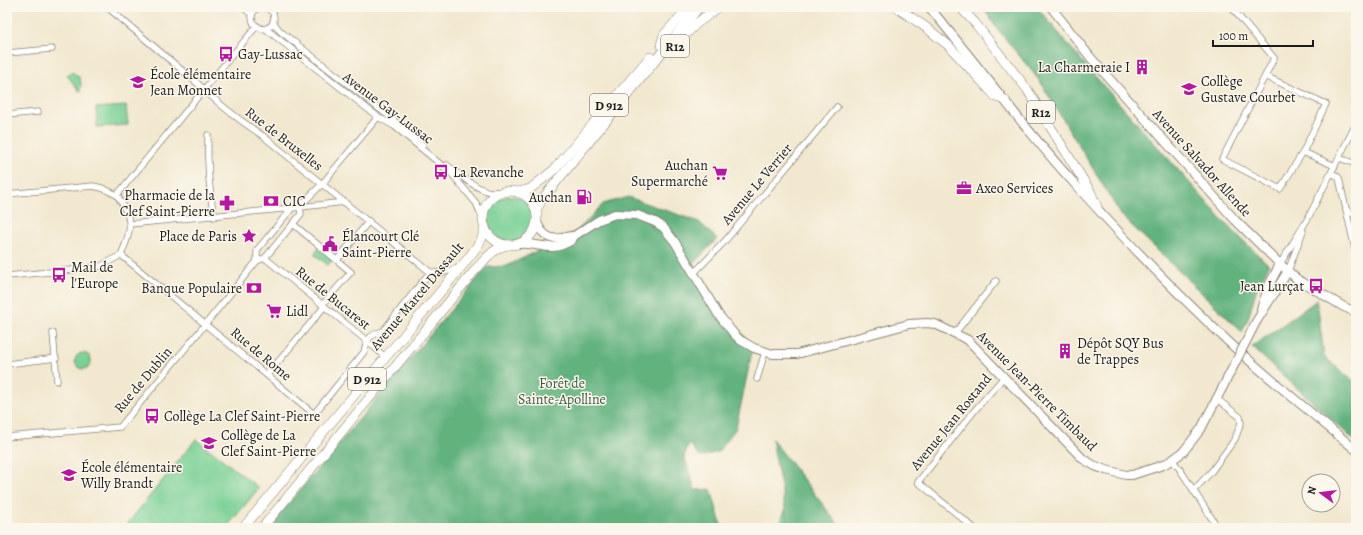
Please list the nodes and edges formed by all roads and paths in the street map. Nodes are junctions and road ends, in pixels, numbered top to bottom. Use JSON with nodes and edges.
{"nodes":[{"id":1,"x":107,"y":7,"type":"edge"},
{"id":2,"x":243,"y":7,"type":"edge"},
{"id":3,"x":689,"y":7,"type":"edge"},
{"id":4,"x":692,"y":7,"type":"edge"},
{"id":5,"x":699,"y":7,"type":"edge"},
{"id":6,"x":719,"y":7,"type":"edge"},
{"id":7,"x":896,"y":7,"type":"edge"},
{"id":8,"x":929,"y":7,"type":"edge"},
{"id":9,"x":960,"y":7,"type":"edge"},
{"id":10,"x":964,"y":7,"type":"edge"},
{"id":11,"x":1051,"y":7,"type":"edge"},
{"id":12,"x":1231,"y":7,"type":"edge"},
{"id":13,"x":256,"y":8,"type":"edge"},
{"id":14,"x":271,"y":8,"type":"edge"},
{"id":15,"x":252,"y":15,"type":"junction"},
{"id":16,"x":273,"y":22,"type":"junction"},
{"id":17,"x":975,"y":23,"type":"junction"},
{"id":18,"x":256,"y":27,"type":"junction"},
{"id":19,"x":266,"y":29,"type":"junction"},
{"id":20,"x":661,"y":45,"type":"junction"},
{"id":21,"x":52,"y":49,"type":"dead end"},
{"id":22,"x":7,"y":53,"type":"edge"},
{"id":23,"x":1265,"y":76,"type":"junction"},
{"id":24,"x":633,"y":88,"type":"junction"},
{"id":25,"x":203,"y":89,"type":"junction"},
{"id":26,"x":1005,"y":100,"type":"junction"},
{"id":27,"x":837,"y":107,"type":"dead end"},
{"id":28,"x":38,"y":112,"type":"dead end"},
{"id":29,"x":7,"y":115,"type":"edge"},
{"id":30,"x":378,"y":117,"type":"junction"},
{"id":31,"x":1355,"y":126,"type":"edge"},
{"id":32,"x":208,"y":134,"type":"dead end"},
{"id":33,"x":1356,"y":138,"type":"edge"},
{"id":34,"x":1303,"y":152,"type":"junction"},
{"id":35,"x":1339,"y":158,"type":"junction"},
{"id":36,"x":1356,"y":164,"type":"edge"},
{"id":37,"x":1335,"y":166,"type":"junction"},
{"id":38,"x":1331,"y":173,"type":"junction"},
{"id":39,"x":322,"y":184,"type":"junction"},
{"id":40,"x":504,"y":191,"type":"junction"},
{"id":41,"x":518,"y":192,"type":"junction"},
{"id":42,"x":7,"y":194,"type":"edge"},
{"id":43,"x":117,"y":195,"type":"junction"},
{"id":44,"x":345,"y":202,"type":"junction"},
{"id":45,"x":300,"y":206,"type":"junction"},
{"id":46,"x":1097,"y":207,"type":"junction"},
{"id":47,"x":292,"y":208,"type":"junction"},
{"id":48,"x":1346,"y":209,"type":"junction"},
{"id":49,"x":536,"y":210,"type":"junction"},
{"id":50,"x":1356,"y":216,"type":"edge"},
{"id":51,"x":214,"y":217,"type":"junction"},
{"id":52,"x":1307,"y":220,"type":"junction"},
{"id":53,"x":368,"y":221,"type":"junction"},
{"id":54,"x":537,"y":222,"type":"junction"},
{"id":55,"x":484,"y":223,"type":"junction"},
{"id":56,"x":130,"y":224,"type":"junction"},
{"id":57,"x":292,"y":224,"type":"junction"},
{"id":58,"x":574,"y":236,"type":"junction"},
{"id":59,"x":513,"y":244,"type":"junction"},
{"id":60,"x":1356,"y":251,"type":"edge"},
{"id":61,"x":121,"y":255,"type":"junction"},
{"id":62,"x":265,"y":258,"type":"junction"},
{"id":63,"x":337,"y":260,"type":"junction"},
{"id":64,"x":257,"y":261,"type":"junction"},
{"id":65,"x":1280,"y":264,"type":"junction"},
{"id":66,"x":461,"y":267,"type":"junction"},
{"id":67,"x":1288,"y":271,"type":"junction"},
{"id":68,"x":430,"y":272,"type":"junction"},
{"id":69,"x":694,"y":273,"type":"junction"},
{"id":70,"x":7,"y":276,"type":"edge"},
{"id":71,"x":996,"y":282,"type":"dead end"},
{"id":72,"x":323,"y":306,"type":"junction"},
{"id":73,"x":1356,"y":312,"type":"edge"},
{"id":74,"x":1257,"y":320,"type":"junction"},
{"id":75,"x":206,"y":324,"type":"junction"},
{"id":76,"x":53,"y":333,"type":"dead end"},
{"id":77,"x":955,"y":333,"type":"junction"},
{"id":78,"x":367,"y":341,"type":"junction"},
{"id":79,"x":765,"y":352,"type":"junction"},
{"id":80,"x":385,"y":357,"type":"junction"},
{"id":81,"x":56,"y":358,"type":"junction"},
{"id":82,"x":7,"y":364,"type":"edge"},
{"id":83,"x":267,"y":375,"type":"junction"},
{"id":84,"x":1004,"y":377,"type":"junction"},
{"id":85,"x":757,"y":379,"type":"dead end"},
{"id":86,"x":58,"y":381,"type":"dead end"},
{"id":87,"x":1217,"y":399,"type":"junction"},
{"id":88,"x":7,"y":437,"type":"edge"},
{"id":89,"x":1356,"y":450,"type":"edge"},
{"id":90,"x":1172,"y":460,"type":"junction"},
{"id":91,"x":1193,"y":491,"type":"junction"},
{"id":92,"x":243,"y":528,"type":"edge"},
{"id":93,"x":262,"y":528,"type":"edge"},
{"id":94,"x":974,"y":528,"type":"edge"},
{"id":95,"x":1218,"y":528,"type":"edge"}],
"edges":[{"from":1,"to":25,"type":"street","name":"Rue de Bruxelles"},
{"from":2,"to":15,"type":"street"},
{"from":3,"to":20,"type":"main road","number":"R12"},
{"from":4,"to":20,"type":"main road","number":"D 912"},
{"from":5,"to":24,"type":"main road","number":"D 912"},
{"from":6,"to":24,"type":"main road","number":"R12"},
{"from":7,"to":26,"type":"main road","number":"R12"},
{"from":8,"to":26,"type":"street","number":"R12"},
{"from":9,"to":17,"type":"main road","number":"R12"},
{"from":10,"to":17,"type":"main road","number":"R12"},
{"from":11,"to":65,"type":"street","name":"Avenue Salvador Allende"},
{"from":12,"to":23,"type":"street"},
{"from":13,"to":15,"type":"street"},
{"from":14,"to":16,"type":"street"},
{"from":15,"to":18,"type":"street"},
{"from":16,"to":19,"type":"street"},
{"from":16,"to":40,"type":"street","name":"Avenue Gay-Lussac"},
{"from":17,"to":46,"type":"main road","number":"R12"},
{"from":18,"to":19,"type":"street"},
{"from":18,"to":25,"type":"street"},
{"from":19,"to":30,"type":"street","name":"Avenue Gay-Lussac"},
{"from":20,"to":41,"type":"main road","number":"D 912"},
{"from":21,"to":22,"type":"street"},
{"from":23,"to":34,"type":"street"},
{"from":23,"to":34,"type":"street"},
{"from":24,"to":49,"type":"main road","number":"D 912"},
{"from":25,"to":39,"type":"street","name":"Rue de Bruxelles"},
{"from":25,"to":43,"type":"street"},
{"from":26,"to":46,"type":"street","number":"R12"},
{"from":27,"to":69,"type":"street","name":"Avenue Le Verrier"},
{"from":28,"to":29,"type":"street"},
{"from":30,"to":39,"type":"street"},
{"from":30,"to":55,"type":"street","name":"Avenue Gay-Lussac"},
{"from":31,"to":33,"type":"street"},
{"from":31,"to":35,"type":"street"},
{"from":32,"to":51,"type":"street"},
{"from":34,"to":37,"type":"street"},
{"from":35,"to":36,"type":"street"},
{"from":35,"to":37,"type":"street"},
{"from":37,"to":38,"type":"street"},
{"from":38,"to":48,"type":"street"},
{"from":38,"to":52,"type":"street"},
{"from":39,"to":44,"type":"street","name":"Rue de Bruxelles"},
{"from":39,"to":45,"type":"street"},
{"from":40,"to":41,"type":"main road"},
{"from":40,"to":55,"type":"main road"},
{"from":41,"to":49,"type":"main road"},
{"from":42,"to":43,"type":"street"},
{"from":43,"to":56,"type":"street"},
{"from":44,"to":45,"type":"street"},
{"from":44,"to":53,"type":"street","name":"Rue de Bruxelles"},
{"from":45,"to":47,"type":"street"},
{"from":45,"to":57,"type":"street"},
{"from":46,"to":89,"type":"street","number":"R12"},
{"from":47,"to":51,"type":"street"},
{"from":47,"to":64,"type":"street","name":"Rue de Dublin"},
{"from":48,"to":50,"type":"street"},
{"from":48,"to":60,"type":"street"},
{"from":49,"to":54,"type":"main road"},
{"from":51,"to":56,"type":"street"},
{"from":52,"to":65,"type":"street"},
{"from":52,"to":67,"type":"street"},
{"from":53,"to":63,"type":"street"},
{"from":53,"to":68,"type":"street","name":"Rue de Bruxelles"},
{"from":54,"to":58,"type":"street","name":"Avenue Jean-Pierre Timbaud"},
{"from":54,"to":59,"type":"main road"},
{"from":55,"to":59,"type":"main road"},
{"from":55,"to":66,"type":"main road","name":"Avenue Marcel Dassault","number":"D 912"},
{"from":56,"to":61,"type":"street"},
{"from":57,"to":62,"type":"street"},
{"from":57,"to":63,"type":"street"},
{"from":58,"to":59,"type":"street","name":"Avenue Jean-Pierre Timbaud"},
{"from":58,"to":69,"type":"street","name":"Avenue Jean-Pierre Timbaud"},
{"from":59,"to":93,"type":"main road","name":"Avenue Marcel Dassault","number":"D 912"},
{"from":61,"to":70,"type":"street"},
{"from":61,"to":75,"type":"street","name":"Rue de Rome"},
{"from":62,"to":64,"type":"street"},
{"from":62,"to":72,"type":"street","name":"Rue de Bucarest"},
{"from":63,"to":72,"type":"street"},
{"from":64,"to":75,"type":"street","name":"Rue de Dublin"},
{"from":65,"to":67,"type":"street","name":"Avenue Salvador Allende"},
{"from":65,"to":74,"type":"street","name":"Avenue Jean-Pierre Timbaud"},
{"from":66,"to":68,"type":"street"},
{"from":66,"to":80,"type":"main road","name":"Avenue Marcel Dassault","number":"D 912"},
{"from":67,"to":73,"type":"street","name":"Avenue Salvador Allende"},
{"from":67,"to":74,"type":"street","name":"Avenue Jean-Pierre Timbaud"},
{"from":68,"to":78,"type":"street"},
{"from":69,"to":79,"type":"street","name":"Avenue Jean-Pierre Timbaud"},
{"from":71,"to":77,"type":"street"},
{"from":72,"to":78,"type":"street","name":"Rue de Bucarest"},
{"from":72,"to":83,"type":"street"},
{"from":74,"to":87,"type":"street","name":"Avenue Jean-Pierre Timbaud","bridge":true},
{"from":75,"to":83,"type":"street","name":"Rue de Rome"},
{"from":75,"to":88,"type":"street","name":"Rue de Dublin"},
{"from":76,"to":81,"type":"street"},
{"from":77,"to":79,"type":"street","name":"Avenue Jean-Pierre Timbaud"},
{"from":77,"to":84,"type":"street","name":"Avenue Jean-Pierre Timbaud"},
{"from":78,"to":80,"type":"street","name":"Rue de Bucarest"},
{"from":78,"to":83,"type":"street","name":"Rue de Rome"},
{"from":79,"to":85,"type":"street"},
{"from":80,"to":92,"type":"main road","name":"Avenue Marcel Dassault","number":"D 912"},
{"from":81,"to":82,"type":"street"},
{"from":81,"to":86,"type":"street"},
{"from":84,"to":90,"type":"street","name":"Avenue Jean-Pierre Timbaud"},
{"from":84,"to":94,"type":"street","name":"Avenue Jean Rostand"},
{"from":87,"to":90,"type":"street","name":"Avenue Jean-Pierre Timbaud"},
{"from":87,"to":91,"type":"street"},
{"from":90,"to":91,"type":"street"},
{"from":91,"to":95,"type":"street"}]}
